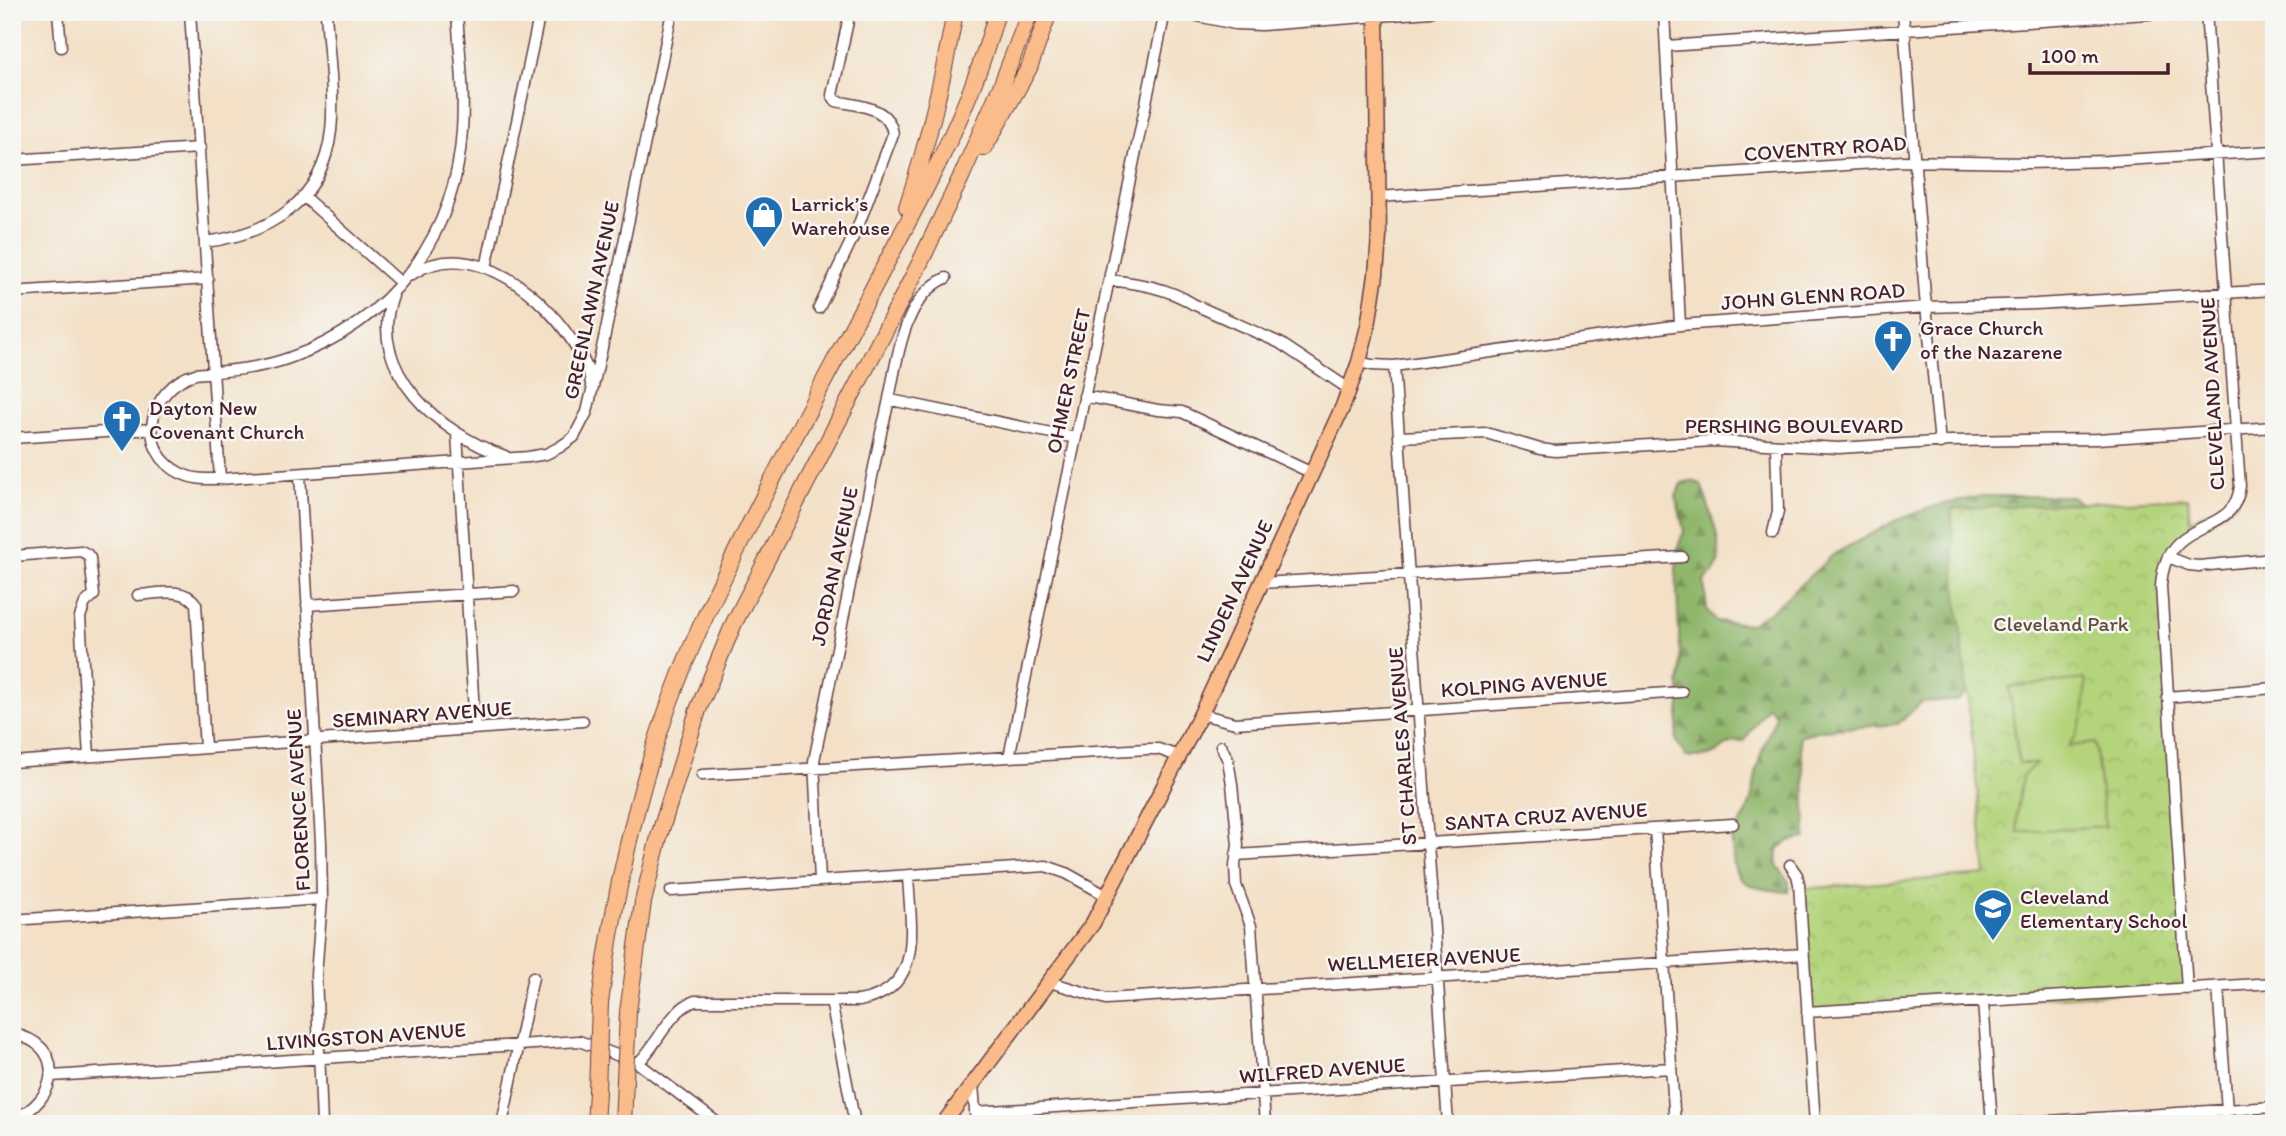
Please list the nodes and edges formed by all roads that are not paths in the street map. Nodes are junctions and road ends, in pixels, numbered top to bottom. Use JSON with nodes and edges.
{"nodes":[{"id":1,"x":58,"y":12,"type":"edge"},
{"id":2,"x":190,"y":12,"type":"edge"},
{"id":3,"x":326,"y":12,"type":"edge"},
{"id":4,"x":457,"y":12,"type":"edge"},
{"id":5,"x":540,"y":12,"type":"edge"},
{"id":6,"x":673,"y":12,"type":"edge"},
{"id":7,"x":850,"y":12,"type":"edge"},
{"id":8,"x":956,"y":12,"type":"edge"},
{"id":9,"x":997,"y":12,"type":"edge"},
{"id":10,"x":1030,"y":12,"type":"edge"},
{"id":11,"x":1049,"y":12,"type":"edge"},
{"id":12,"x":1165,"y":12,"type":"edge"},
{"id":13,"x":1179,"y":12,"type":"edge"},
{"id":14,"x":1430,"y":12,"type":"edge"},
{"id":15,"x":1664,"y":12,"type":"edge"},
{"id":16,"x":1903,"y":12,"type":"edge"},
{"id":17,"x":2177,"y":12,"type":"edge"},
{"id":18,"x":2206,"y":12,"type":"edge"},
{"id":19,"x":1376,"y":14,"type":"edge"},
{"id":20,"x":1904,"y":29,"type":"junction"},
{"id":21,"x":1666,"y":46,"type":"junction"},
{"id":22,"x":61,"y":47,"type":"dead end"},
{"id":23,"x":200,"y":148,"type":"junction"},
{"id":24,"x":2274,"y":150,"type":"edge"},
{"id":25,"x":2216,"y":154,"type":"junction"},
{"id":26,"x":12,"y":160,"type":"edge"},
{"id":27,"x":1915,"y":161,"type":"junction"},
{"id":28,"x":1674,"y":177,"type":"junction"},
{"id":29,"x":303,"y":196,"type":"junction"},
{"id":30,"x":1378,"y":197,"type":"junction"},
{"id":31,"x":932,"y":238,"type":"junction"},
{"id":32,"x":205,"y":242,"type":"junction"},
{"id":33,"x":891,"y":254,"type":"junction"},
{"id":34,"x":486,"y":268,"type":"junction"},
{"id":35,"x":946,"y":278,"type":"dead end"},
{"id":36,"x":208,"y":279,"type":"junction"},
{"id":37,"x":406,"y":279,"type":"junction"},
{"id":38,"x":1109,"y":280,"type":"junction"},
{"id":39,"x":2274,"y":290,"type":"edge"},
{"id":40,"x":12,"y":292,"type":"edge"},
{"id":41,"x":394,"y":293,"type":"junction"},
{"id":42,"x":2226,"y":293,"type":"junction"},
{"id":43,"x":1927,"y":307,"type":"junction"},
{"id":44,"x":819,"y":308,"type":"dead end"},
{"id":45,"x":1680,"y":325,"type":"junction"},
{"id":46,"x":1359,"y":362,"type":"junction"},
{"id":47,"x":1394,"y":366,"type":"junction"},
{"id":48,"x":213,"y":372,"type":"junction"},
{"id":49,"x":591,"y":388,"type":"junction"},
{"id":50,"x":1349,"y":390,"type":"junction"},
{"id":51,"x":1084,"y":396,"type":"junction"},
{"id":52,"x":891,"y":400,"type":"junction"},
{"id":53,"x":2274,"y":426,"type":"edge"},
{"id":54,"x":152,"y":429,"type":"junction"},
{"id":55,"x":2236,"y":430,"type":"junction"},
{"id":56,"x":457,"y":435,"type":"junction"},
{"id":57,"x":1400,"y":437,"type":"junction"},
{"id":58,"x":12,"y":438,"type":"edge"},
{"id":59,"x":1076,"y":438,"type":"junction"},
{"id":60,"x":1940,"y":443,"type":"junction"},
{"id":61,"x":1776,"y":445,"type":"junction"},
{"id":62,"x":512,"y":458,"type":"junction"},
{"id":63,"x":459,"y":463,"type":"junction"},
{"id":64,"x":1312,"y":473,"type":"junction"},
{"id":65,"x":300,"y":474,"type":"junction"},
{"id":66,"x":220,"y":479,"type":"junction"},
{"id":67,"x":1773,"y":533,"type":"dead end"},
{"id":68,"x":12,"y":556,"type":"edge"},
{"id":69,"x":1682,"y":557,"type":"dead end"},
{"id":70,"x":2168,"y":557,"type":"junction"},
{"id":71,"x":2274,"y":559,"type":"edge"},
{"id":72,"x":1409,"y":575,"type":"junction"},
{"id":73,"x":1261,"y":583,"type":"junction"},
{"id":74,"x":514,"y":591,"type":"dead end"},
{"id":75,"x":138,"y":595,"type":"dead end"},
{"id":76,"x":467,"y":595,"type":"junction"},
{"id":77,"x":307,"y":605,"type":"junction"},
{"id":78,"x":2274,"y":688,"type":"edge"},
{"id":79,"x":1682,"y":692,"type":"dead end"},
{"id":80,"x":2167,"y":696,"type":"junction"},
{"id":81,"x":1418,"y":710,"type":"junction"},
{"id":82,"x":1201,"y":714,"type":"junction"},
{"id":83,"x":583,"y":721,"type":"dead end"},
{"id":84,"x":475,"y":728,"type":"junction"},
{"id":85,"x":316,"y":741,"type":"junction"},
{"id":86,"x":1221,"y":746,"type":"dead end"},
{"id":87,"x":205,"y":748,"type":"junction"},
{"id":88,"x":1178,"y":756,"type":"junction"},
{"id":89,"x":89,"y":757,"type":"junction"},
{"id":90,"x":1009,"y":757,"type":"junction"},
{"id":91,"x":12,"y":762,"type":"edge"},
{"id":92,"x":814,"y":769,"type":"junction"},
{"id":93,"x":702,"y":775,"type":"dead end"},
{"id":94,"x":1733,"y":824,"type":"dead end"},
{"id":95,"x":1655,"y":829,"type":"junction"},
{"id":96,"x":1427,"y":843,"type":"junction"},
{"id":97,"x":1236,"y":855,"type":"junction"},
{"id":98,"x":1790,"y":865,"type":"dead end"},
{"id":99,"x":908,"y":875,"type":"junction"},
{"id":100,"x":820,"y":880,"type":"junction"},
{"id":101,"x":671,"y":891,"type":"dead end"},
{"id":102,"x":1107,"y":896,"type":"junction"},
{"id":103,"x":322,"y":899,"type":"junction"},
{"id":104,"x":12,"y":920,"type":"edge"},
{"id":105,"x":1803,"y":954,"type":"junction"},
{"id":106,"x":1664,"y":963,"type":"junction"},
{"id":107,"x":533,"y":977,"type":"dead end"},
{"id":108,"x":1438,"y":978,"type":"junction"},
{"id":109,"x":1050,"y":982,"type":"junction"},
{"id":110,"x":2274,"y":984,"type":"edge"},
{"id":111,"x":2218,"y":987,"type":"junction"},
{"id":112,"x":2187,"y":989,"type":"junction"},
{"id":113,"x":1256,"y":990,"type":"junction"},
{"id":114,"x":831,"y":1001,"type":"junction"},
{"id":115,"x":1983,"y":1002,"type":"junction"},
{"id":116,"x":1807,"y":1013,"type":"junction"},
{"id":117,"x":12,"y":1034,"type":"edge"},
{"id":118,"x":518,"y":1045,"type":"junction"},
{"id":119,"x":319,"y":1058,"type":"junction"},
{"id":120,"x":638,"y":1063,"type":"junction"},
{"id":121,"x":1671,"y":1068,"type":"junction"},
{"id":122,"x":52,"y":1076,"type":"junction"},
{"id":123,"x":1446,"y":1082,"type":"junction"},
{"id":124,"x":973,"y":1084,"type":"junction"},
{"id":125,"x":1263,"y":1094,"type":"junction"},
{"id":126,"x":2274,"y":1107,"type":"edge"},
{"id":127,"x":2227,"y":1110,"type":"junction"},
{"id":128,"x":976,"y":1118,"type":"edge"},
{"id":129,"x":12,"y":1119,"type":"edge"},
{"id":130,"x":322,"y":1124,"type":"edge"},
{"id":131,"x":502,"y":1124,"type":"edge"},
{"id":132,"x":595,"y":1124,"type":"edge"},
{"id":133,"x":624,"y":1124,"type":"edge"},
{"id":134,"x":719,"y":1124,"type":"edge"},
{"id":135,"x":855,"y":1124,"type":"edge"},
{"id":136,"x":943,"y":1124,"type":"edge"},
{"id":137,"x":1265,"y":1124,"type":"edge"},
{"id":138,"x":1448,"y":1124,"type":"edge"},
{"id":139,"x":1675,"y":1124,"type":"edge"},
{"id":140,"x":1815,"y":1124,"type":"edge"},
{"id":141,"x":1992,"y":1124,"type":"edge"},
{"id":142,"x":2000,"y":1124,"type":"edge"},
{"id":143,"x":2228,"y":1124,"type":"edge"}],
"edges":[{"from":1,"to":22,"type":"street"},
{"from":2,"to":23,"type":"street"},
{"from":3,"to":29,"type":"street"},
{"from":4,"to":37,"type":"street"},
{"from":5,"to":34,"type":"street"},
{"from":6,"to":49,"type":"street","name":"GREENLAWN AVENUE"},
{"from":7,"to":44,"type":"street"},
{"from":8,"to":33,"type":"highway"},
{"from":9,"to":33,"type":"highway"},
{"from":10,"to":31,"type":"highway"},
{"from":11,"to":31,"type":"highway"},
{"from":12,"to":38,"type":"street","name":"OHMER STREET"},
{"from":13,"to":19,"type":"street"},
{"from":14,"to":19,"type":"street"},
{"from":15,"to":21,"type":"street"},
{"from":16,"to":20,"type":"street"},
{"from":17,"to":20,"type":"street"},
{"from":18,"to":25,"type":"street","name":"CLEVELAND AVENUE"},
{"from":19,"to":30,"type":"main road","name":"LINDEN AVENUE"},
{"from":20,"to":21,"type":"street"},
{"from":20,"to":27,"type":"street"},
{"from":21,"to":28,"type":"street"},
{"from":23,"to":26,"type":"street"},
{"from":23,"to":32,"type":"street"},
{"from":24,"to":25,"type":"street","name":"COVENTRY ROAD"},
{"from":25,"to":27,"type":"street","name":"COVENTRY ROAD"},
{"from":25,"to":42,"type":"street","name":"CLEVELAND AVENUE"},
{"from":27,"to":28,"type":"street","name":"COVENTRY ROAD"},
{"from":27,"to":43,"type":"street"},
{"from":28,"to":30,"type":"street","name":"COVENTRY ROAD"},
{"from":28,"to":45,"type":"street"},
{"from":29,"to":32,"type":"street"},
{"from":29,"to":37,"type":"street"},
{"from":30,"to":46,"type":"main road","name":"LINDEN AVENUE"},
{"from":31,"to":133,"type":"highway","bridge":true},
{"from":32,"to":36,"type":"street"},
{"from":33,"to":132,"type":"highway","bridge":true},
{"from":34,"to":37,"type":"street"},
{"from":34,"to":49,"type":"street"},
{"from":35,"to":52,"type":"street","name":"JORDAN AVENUE"},
{"from":36,"to":40,"type":"street"},
{"from":36,"to":48,"type":"street"},
{"from":37,"to":41,"type":"street"},
{"from":38,"to":50,"type":"street"},
{"from":38,"to":51,"type":"street","name":"OHMER STREET"},
{"from":39,"to":42,"type":"street","name":"JOHN GLENN ROAD"},
{"from":41,"to":48,"type":"street"},
{"from":41,"to":56,"type":"street"},
{"from":42,"to":43,"type":"street","name":"JOHN GLENN ROAD"},
{"from":42,"to":55,"type":"street","name":"CLEVELAND AVENUE"},
{"from":43,"to":45,"type":"street","name":"JOHN GLENN ROAD"},
{"from":43,"to":60,"type":"street"},
{"from":45,"to":47,"type":"street","name":"JOHN GLENN ROAD"},
{"from":46,"to":47,"type":"street","name":"JOHN GLENN ROAD"},
{"from":46,"to":50,"type":"main road","name":"LINDEN AVENUE"},
{"from":47,"to":57,"type":"street","name":"ST CHARLES AVENUE"},
{"from":48,"to":54,"type":"street"},
{"from":48,"to":66,"type":"street"},
{"from":49,"to":62,"type":"street","name":"GREENLAWN AVENUE"},
{"from":50,"to":64,"type":"main road","name":"LINDEN AVENUE"},
{"from":51,"to":59,"type":"street","name":"OHMER STREET"},
{"from":51,"to":64,"type":"street"},
{"from":52,"to":59,"type":"street"},
{"from":52,"to":92,"type":"street","name":"JORDAN AVENUE"},
{"from":53,"to":55,"type":"street","name":"PERSHING BOULEVARD"},
{"from":54,"to":58,"type":"street"},
{"from":54,"to":66,"type":"street","name":"GREENLAWN AVENUE"},
{"from":55,"to":60,"type":"street","name":"PERSHING BOULEVARD"},
{"from":55,"to":70,"type":"street","name":"CLEVELAND AVENUE"},
{"from":56,"to":62,"type":"street"},
{"from":56,"to":63,"type":"street"},
{"from":57,"to":61,"type":"street","name":"PERSHING BOULEVARD"},
{"from":57,"to":72,"type":"street","name":"ST CHARLES AVENUE"},
{"from":59,"to":90,"type":"street","name":"OHMER STREET"},
{"from":60,"to":61,"type":"street","name":"PERSHING BOULEVARD"},
{"from":61,"to":67,"type":"street"},
{"from":62,"to":63,"type":"street","name":"GREENLAWN AVENUE"},
{"from":63,"to":65,"type":"street","name":"GREENLAWN AVENUE"},
{"from":63,"to":76,"type":"street"},
{"from":64,"to":73,"type":"main road","name":"LINDEN AVENUE"},
{"from":65,"to":66,"type":"street","name":"GREENLAWN AVENUE"},
{"from":65,"to":77,"type":"street","name":"FLORENCE AVENUE"},
{"from":68,"to":89,"type":"street"},
{"from":69,"to":72,"type":"street"},
{"from":70,"to":71,"type":"street"},
{"from":70,"to":80,"type":"street"},
{"from":72,"to":73,"type":"street"},
{"from":72,"to":81,"type":"street","name":"ST CHARLES AVENUE"},
{"from":73,"to":82,"type":"main road","name":"LINDEN AVENUE"},
{"from":74,"to":76,"type":"street"},
{"from":75,"to":87,"type":"street"},
{"from":76,"to":77,"type":"street"},
{"from":76,"to":84,"type":"street"},
{"from":77,"to":85,"type":"street","name":"FLORENCE AVENUE"},
{"from":78,"to":80,"type":"street"},
{"from":79,"to":81,"type":"street","name":"KOLPING AVENUE"},
{"from":80,"to":112,"type":"street"},
{"from":81,"to":82,"type":"street","name":"KOLPING AVENUE"},
{"from":81,"to":96,"type":"street","name":"ST CHARLES AVENUE"},
{"from":82,"to":88,"type":"main road","name":"LINDEN AVENUE"},
{"from":83,"to":84,"type":"street","name":"SEMINARY AVENUE"},
{"from":84,"to":85,"type":"street","name":"SEMINARY AVENUE"},
{"from":85,"to":87,"type":"street","name":"SEMINARY AVENUE"},
{"from":85,"to":103,"type":"street","name":"FLORENCE AVENUE"},
{"from":86,"to":97,"type":"street"},
{"from":87,"to":89,"type":"street","name":"SEMINARY AVENUE"},
{"from":88,"to":90,"type":"street"},
{"from":88,"to":102,"type":"main road","name":"LINDEN AVENUE"},
{"from":89,"to":91,"type":"street","name":"SEMINARY AVENUE"},
{"from":90,"to":92,"type":"street"},
{"from":92,"to":93,"type":"street"},
{"from":92,"to":100,"type":"street","name":"JORDAN AVENUE"},
{"from":94,"to":95,"type":"street","name":"SANTA CRUZ AVENUE"},
{"from":95,"to":96,"type":"street","name":"SANTA CRUZ AVENUE"},
{"from":95,"to":106,"type":"street"},
{"from":96,"to":97,"type":"street","name":"SANTA CRUZ AVENUE"},
{"from":96,"to":108,"type":"street","name":"ST CHARLES AVENUE"},
{"from":97,"to":113,"type":"street"},
{"from":98,"to":105,"type":"street"},
{"from":99,"to":100,"type":"street"},
{"from":99,"to":102,"type":"street"},
{"from":99,"to":114,"type":"street"},
{"from":100,"to":101,"type":"street"},
{"from":102,"to":109,"type":"main road","name":"LINDEN AVENUE"},
{"from":103,"to":104,"type":"street"},
{"from":103,"to":119,"type":"street","name":"FLORENCE AVENUE"},
{"from":105,"to":106,"type":"street","name":"WELLMEIER AVENUE"},
{"from":105,"to":116,"type":"street"},
{"from":106,"to":108,"type":"street","name":"WELLMEIER AVENUE"},
{"from":106,"to":121,"type":"street"},
{"from":107,"to":118,"type":"street"},
{"from":108,"to":113,"type":"street","name":"WELLMEIER AVENUE"},
{"from":108,"to":123,"type":"street","name":"ST CHARLES AVENUE"},
{"from":109,"to":113,"type":"street","name":"WELLMEIER AVENUE"},
{"from":109,"to":124,"type":"main road","name":"LINDEN AVENUE"},
{"from":110,"to":111,"type":"street"},
{"from":111,"to":112,"type":"street"},
{"from":111,"to":127,"type":"street"},
{"from":112,"to":115,"type":"street"},
{"from":113,"to":125,"type":"street"},
{"from":114,"to":120,"type":"street"},
{"from":114,"to":135,"type":"street"},
{"from":115,"to":116,"type":"street"},
{"from":115,"to":141,"type":"street"},
{"from":116,"to":140,"type":"street"},
{"from":117,"to":122,"type":"street"},
{"from":118,"to":119,"type":"street","name":"LIVINGSTON AVENUE"},
{"from":118,"to":120,"type":"street","name":"LIVINGSTON AVENUE"},
{"from":118,"to":131,"type":"street"},
{"from":119,"to":122,"type":"street","name":"LIVINGSTON AVENUE"},
{"from":119,"to":130,"type":"street","name":"FLORENCE AVENUE"},
{"from":120,"to":134,"type":"street","name":"LIVINGSTON AVENUE"},
{"from":121,"to":123,"type":"street","name":"WILFRED AVENUE"},
{"from":121,"to":139,"type":"street"},
{"from":122,"to":129,"type":"street"},
{"from":123,"to":125,"type":"street","name":"WILFRED AVENUE"},
{"from":123,"to":138,"type":"street","name":"ST CHARLES AVENUE"},
{"from":124,"to":128,"type":"street"},
{"from":124,"to":136,"type":"main road","name":"LINDEN AVENUE"},
{"from":125,"to":128,"type":"street","name":"WILFRED AVENUE"},
{"from":125,"to":137,"type":"street"},
{"from":126,"to":127,"type":"street"},
{"from":127,"to":142,"type":"street"},
{"from":127,"to":143,"type":"street"}]}
